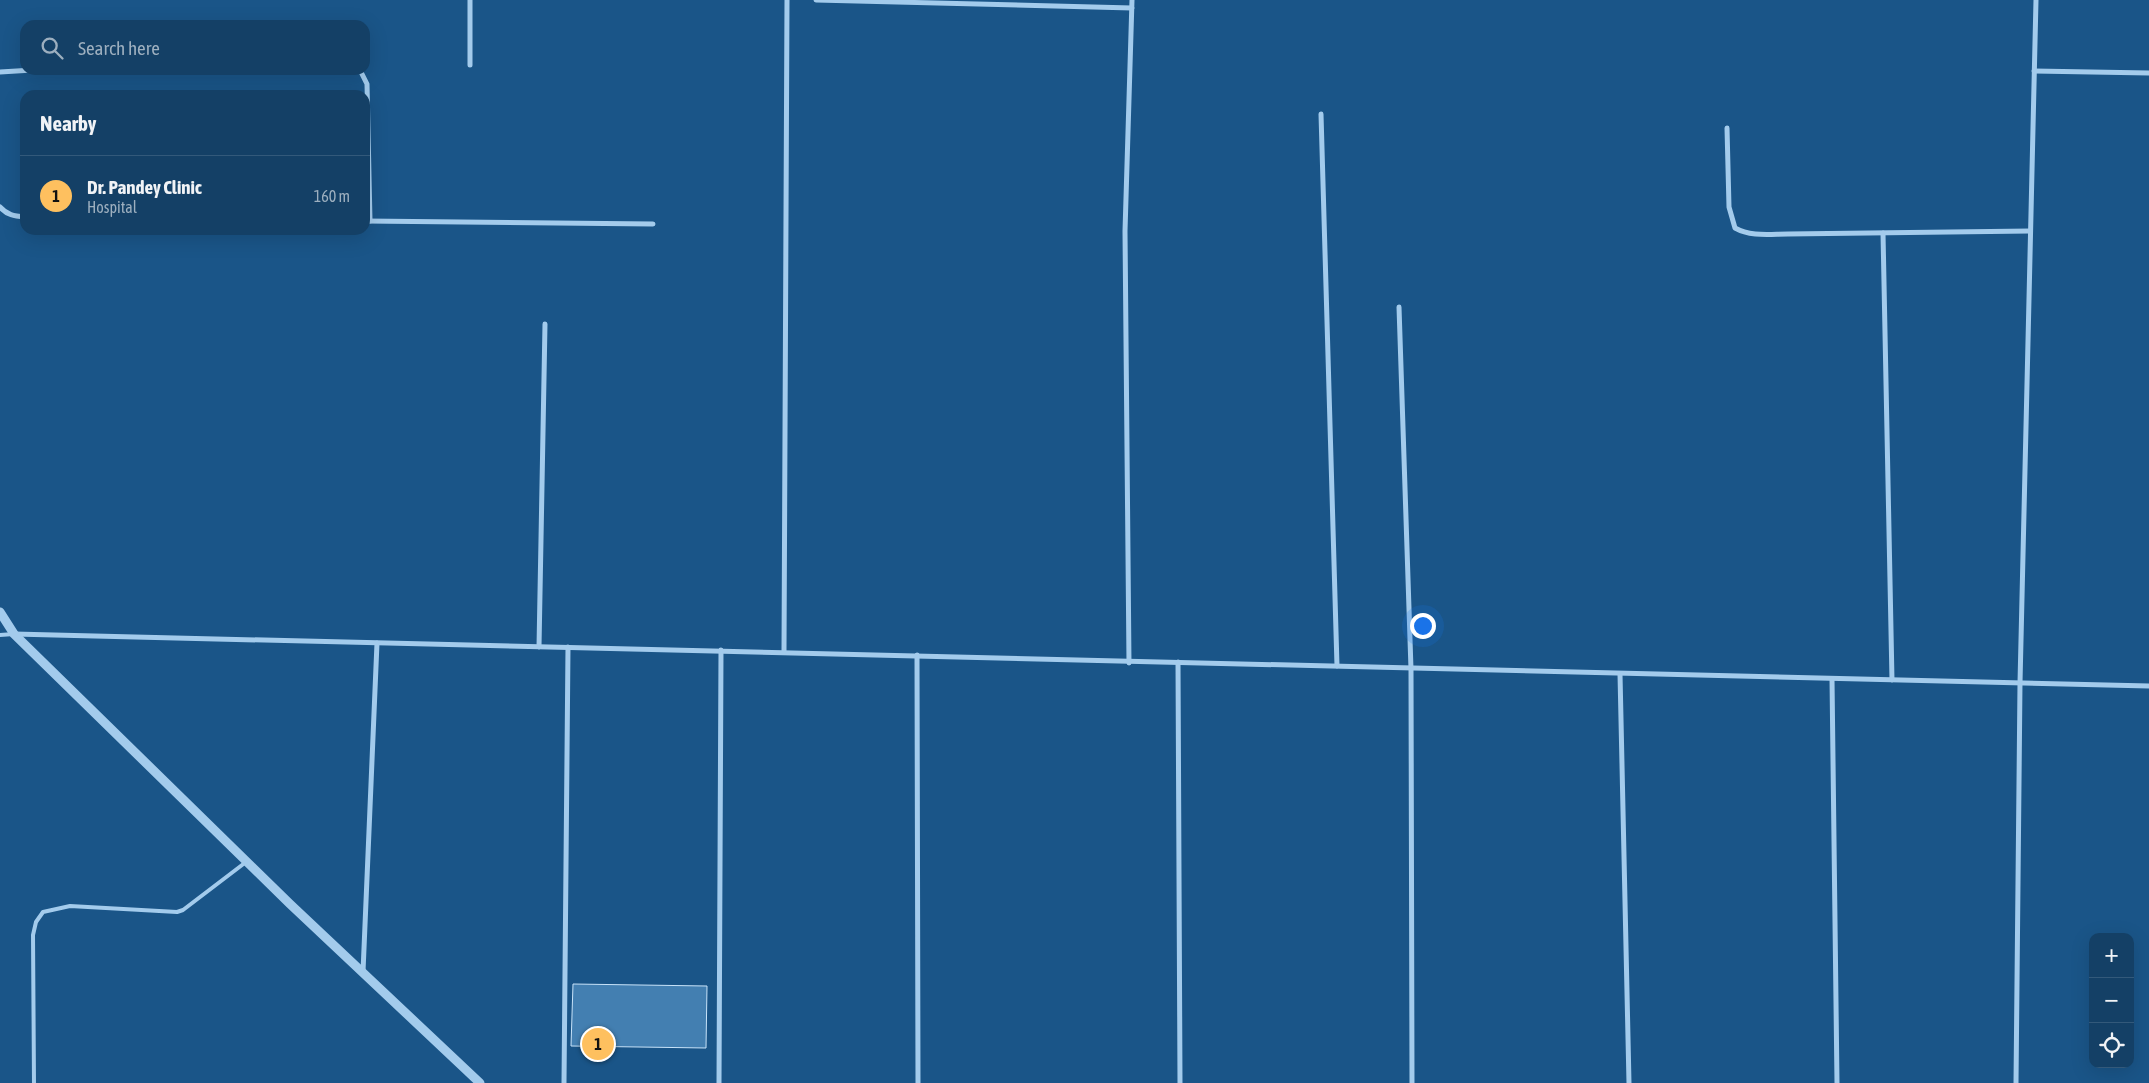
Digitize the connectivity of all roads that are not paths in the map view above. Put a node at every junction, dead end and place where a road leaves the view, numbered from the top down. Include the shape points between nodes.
1 (470, 0) edge
2 (787, 0) edge
3 (816, 0) edge
4 (1132, 0) edge
5 (2036, 0) edge
6 (1132, 8) junction
7 (470, 65) dead end
8 (20, 71) edge
9 (0, 72) edge
10 (2034, 72) junction
11 (2149, 73) edge
12 (362, 75) edge
13 (367, 90) edge
14 (1321, 114) dead end
15 (1727, 128) dead end
16 (0, 207) edge
17 (20, 217) edge
18 (370, 221) edge
19 (653, 224) dead end
20 (2030, 231) junction
21 (1883, 233) junction
22 (1399, 307) dead end
23 (545, 324) dead end
24 (0, 612) edge
25 (14, 634) junction
26 (0, 635) edge
27 (377, 642) junction
28 (539, 647) junction
29 (568, 647) junction
30 (721, 650) junction
31 (784, 652) junction
32 (917, 655) junction
33 (1178, 662) junction
34 (1129, 663) junction
35 (1337, 666) junction
36 (1411, 669) junction
37 (1620, 674) junction
38 (1832, 679) junction
39 (1892, 680) junction
40 (2020, 683) junction
41 (2149, 686) edge
42 (246, 862) junction
43 (363, 973) junction
44 (34, 1083) edge
45 (480, 1083) edge
46 (564, 1083) edge
47 (718, 1083) edge
48 (918, 1083) edge
49 (1180, 1083) edge
50 (1412, 1083) edge
51 (1629, 1083) edge
52 (1837, 1083) edge
53 (2016, 1083) edge

1 - 7 street
2 - 31 street
3 - 6 street
4 - 6 street
5 - 10 street
6 - 34 street via 1125,231
8 - 9 street
10 - 11 street
10 - 20 street
12 - 13 street
14 - 35 street
15 - 21 street via 1729,208 1735,228 1752,234
16 - 17 street
18 - 19 street
20 - 21 street
20 - 40 street
21 - 39 street
22 - 36 street
23 - 28 street
24 - 25 street
25 - 26 lane
25 - 27 street
25 - 42 street
27 - 28 street
27 - 43 street
28 - 29 street
29 - 30 street
29 - 46 street
30 - 31 street
30 - 47 street
31 - 32 street
32 - 34 street
32 - 48 street
33 - 34 street
33 - 35 street
33 - 49 street
35 - 36 street
36 - 37 street
36 - 50 street
37 - 38 street
37 - 51 street
38 - 39 street
38 - 52 street
39 - 40 street
40 - 41 street
40 - 53 street
42 - 43 street
42 - 44 lane via 177,912 70,906 43,912 33,935
43 - 45 street

